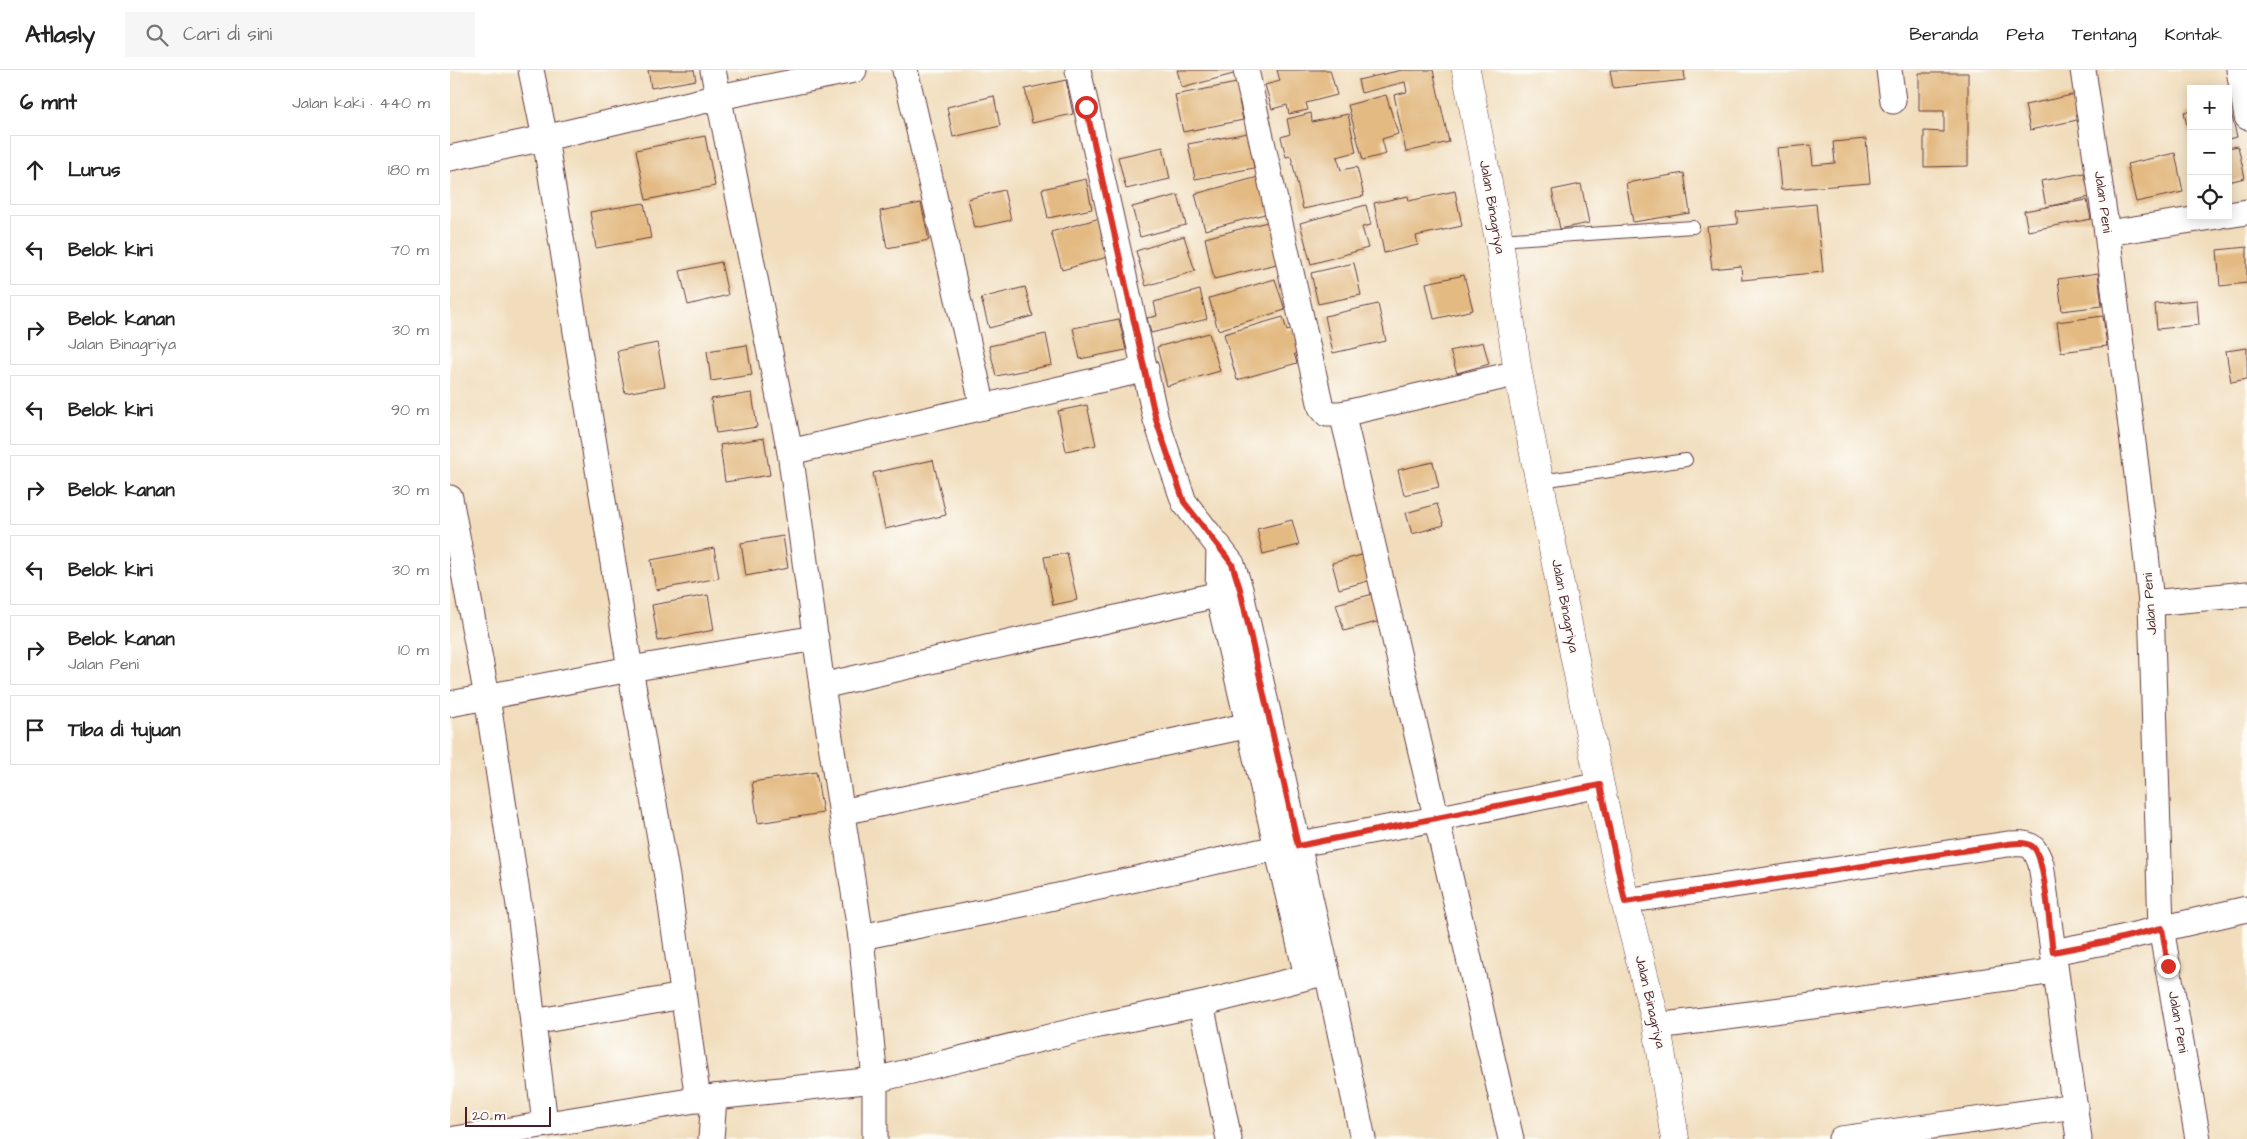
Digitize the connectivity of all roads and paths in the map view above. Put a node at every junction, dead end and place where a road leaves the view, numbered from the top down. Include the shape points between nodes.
1 (532, 70) edge
2 (713, 70) edge
3 (854, 70) edge
4 (905, 70) edge
5 (1078, 70) edge
6 (1246, 70) edge
7 (1466, 70) edge
8 (1889, 70) edge
9 (2083, 70) edge
10 (2239, 70) edge
11 (719, 97) junction
12 (1893, 101) dead end
13 (2247, 117) edge
14 (545, 138) junction
15 (450, 158) edge
16 (2247, 212) edge
17 (2232, 214) edge
18 (2192, 220) edge
19 (1693, 227) dead end
20 (2108, 233) junction
21 (1498, 240) junction
22 (1146, 369) junction
23 (1518, 373) junction
24 (983, 407) junction
25 (1342, 414) junction
26 (790, 452) junction
27 (1686, 460) dead end
28 (1541, 481) junction
29 (450, 498) edge
30 (1229, 592) junction
31 (2247, 594) edge
32 (2151, 603) junction
33 (816, 638) junction
34 (630, 669) junction
35 (822, 686) junction
36 (486, 697) junction
37 (450, 704) edge
38 (1258, 723) junction
39 (1600, 785) junction
40 (842, 812) junction
41 (1436, 819) junction
42 (1287, 847) junction
43 (1625, 902) junction
44 (2247, 909) edge
45 (2162, 928) junction
46 (861, 936) junction
47 (2054, 961) junction
48 (1317, 974) junction
49 (683, 996) junction
50 (1201, 1004) junction
51 (533, 1022) junction
52 (1657, 1026) junction
53 (875, 1080) junction
54 (706, 1099) junction
55 (2075, 1106) junction
56 (545, 1124) junction
57 (584, 1129) edge
58 (1223, 1138) edge
59 (455, 1139) edge
60 (711, 1139) edge
61 (875, 1139) edge
62 (1363, 1139) edge
63 (1511, 1139) edge
64 (1675, 1139) edge
65 (1841, 1139) edge
66 (2080, 1139) edge
67 (2198, 1139) edge

1 - 14 street
2 - 11 street
3 - 11 street
4 - 24 street
5 - 22 street
6 - 25 street via 1321,407 1327,414
7 - 21 street, Jalan Binagriya
8 - 12 street
9 - 20 street, Jalan Peni
10 - 13 street
11 - 14 street
11 - 26 street
14 - 15 street
14 - 34 street
16 - 17 street
18 - 20 street
19 - 21 lane
20 - 32 street, Jalan Peni
21 - 23 street, Jalan Binagriya
22 - 24 street
22 - 30 street via 1156,420 1184,502 1220,546
23 - 25 street
23 - 28 street, Jalan Binagriya
24 - 26 street
25 - 41 street
26 - 33 street
27 - 28 lane
28 - 39 street, Jalan Binagriya
29 - 36 street
30 - 35 street
30 - 38 street
31 - 32 street
32 - 45 street, Jalan Peni
33 - 34 street
33 - 35 street
34 - 36 street
34 - 49 street via 667,877
35 - 40 street
36 - 37 street
36 - 51 street via 520,912
38 - 40 street
38 - 42 street
39 - 41 street
39 - 43 street, Jalan Binagriya
40 - 46 street
41 - 42 street
41 - 63 street
42 - 46 street
42 - 48 street
43 - 47 street via 2027,843 2035,848 2041,864
43 - 52 street, Jalan Binagriya
44 - 45 street
45 - 47 street via 2110,941
45 - 67 street, Jalan Peni
46 - 53 street
47 - 52 street via 1828,1004
47 - 55 street
48 - 50 street
48 - 62 street
49 - 51 street
49 - 54 street
50 - 53 street via 1094,1026
50 - 58 street
51 - 56 street
52 - 64 street, Jalan Binagriya
53 - 54 street
53 - 61 street
54 - 57 street
54 - 60 street
55 - 65 street
55 - 66 street
56 - 57 street
56 - 59 street

